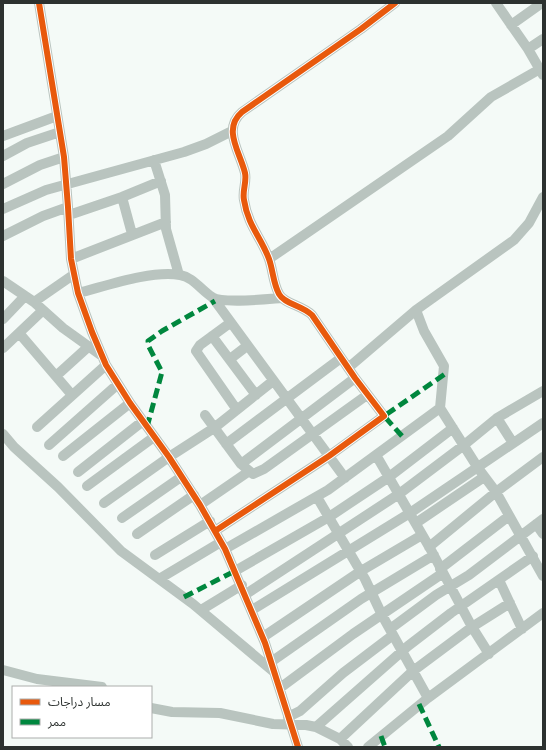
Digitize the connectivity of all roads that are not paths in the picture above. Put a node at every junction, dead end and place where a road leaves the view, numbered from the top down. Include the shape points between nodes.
1 (39, 3) edge
2 (395, 3) edge
3 (542, 3) edge
4 (499, 4) edge
5 (511, 26) junction
6 (543, 39) edge
7 (528, 49) junction
8 (542, 72) edge
9 (57, 116) junction
10 (232, 131) junction
11 (60, 132) junction
12 (3, 136) edge
13 (3, 156) edge
14 (64, 157) junction
15 (154, 160) junction
16 (161, 181) junction
17 (3, 184) edge
18 (66, 186) junction
19 (122, 197) junction
20 (543, 197) edge
21 (3, 210) edge
22 (69, 211) junction
23 (166, 222) junction
24 (132, 234) junction
25 (3, 236) edge
26 (71, 259) junction
27 (269, 259) junction
28 (73, 275) junction
29 (180, 275) junction
30 (4, 282) edge
31 (78, 293) junction
32 (213, 298) junction
33 (282, 298) junction
34 (30, 299) junction
35 (43, 310) junction
36 (416, 310) junction
37 (3, 319) edge
38 (230, 323) junction
39 (19, 332) junction
40 (212, 336) junction
41 (4, 346) edge
42 (247, 346) junction
43 (88, 347) junction
44 (341, 358) junction
45 (230, 359) junction
46 (104, 360) junction
47 (348, 368) junction
48 (56, 376) junction
49 (355, 378) junction
50 (273, 381) junction
51 (118, 384) junction
52 (543, 391) edge
53 (72, 395) junction
54 (256, 395) junction
55 (367, 395) junction
56 (287, 399) junction
57 (130, 403) junction
58 (440, 408) junction
59 (237, 410) junction
60 (205, 415) dead end
61 (302, 418) junction
62 (497, 418) junction
63 (143, 421) junction
64 (543, 423) edge
65 (37, 427) dead end
66 (214, 428) junction
67 (453, 428) junction
68 (314, 433) junction
69 (3, 434) edge
70 (123, 437) junction
71 (154, 438) junction
72 (513, 443) junction
73 (226, 444) junction
74 (49, 445) dead end
75 (464, 446) junction
76 (134, 452) junction
77 (376, 455) junction
78 (63, 456) dead end
79 (330, 456) junction
80 (169, 457) junction
81 (543, 457) edge
82 (241, 464) junction
83 (478, 468) junction
84 (78, 472) dead end
85 (248, 472) junction
86 (181, 477) junction
87 (389, 477) junction
88 (484, 477) junction
89 (345, 478) junction
90 (87, 486) dead end
91 (496, 492) junction
92 (399, 494) junction
93 (194, 495) junction
94 (317, 497) junction
95 (104, 503) dead end
96 (200, 506) junction
97 (410, 513) junction
98 (508, 516) junction
99 (329, 517) junction
100 (122, 518) dead end
101 (210, 521) junction
102 (540, 522) edge
103 (416, 523) junction
104 (215, 531) junction
105 (137, 534) dead end
106 (543, 534) edge
107 (339, 535) junction
108 (422, 535) junction
109 (520, 536) junction
110 (223, 545) junction
111 (348, 550) junction
112 (431, 551) junction
113 (155, 555) dead end
114 (537, 558) edge
115 (235, 571) junction
116 (361, 571) junction
117 (442, 571) junction
118 (543, 576) edge
119 (159, 578) junction
120 (499, 580) junction
121 (450, 587) junction
122 (244, 590) junction
123 (372, 593) junction
124 (510, 603) junction
125 (461, 606) junction
126 (201, 610) junction
127 (252, 610) junction
128 (543, 613) edge
129 (382, 615) junction
130 (472, 627) junction
131 (522, 629) junction
132 (391, 632) junction
133 (264, 637) junction
134 (402, 651) junction
135 (489, 654) junction
136 (273, 667) junction
137 (3, 670) edge
138 (413, 671) junction
139 (94, 686) edge
140 (280, 688) junction
141 (428, 698) junction
142 (152, 708) edge
143 (289, 721) junction
144 (316, 727) junction
145 (344, 743) edge
146 (298, 747) edge
147 (368, 747) edge

1 - 9 street
2 - 10 street via 242,112 234,119
3 - 5 street
4 - 5 street
5 - 7 street
6 - 7 street
7 - 8 street
8 - 27 street via 491,97 448,136
9 - 11 street
9 - 12 street
10 - 15 street via 206,144
10 - 27 street via 246,175 243,193 246,213
11 - 13 street via 27,143
11 - 14 street
14 - 17 street via 30,169
14 - 18 street
15 - 16 street
15 - 18 street
16 - 19 street
16 - 23 street via 165,195
18 - 21 street via 35,194
18 - 22 street
19 - 22 street
19 - 24 street
20 - 36 street via 529,223 514,240
22 - 25 street via 44,216
22 - 26 street
23 - 24 street
23 - 29 street
24 - 26 street
26 - 28 street
27 - 33 street via 277,290
28 - 31 street
28 - 34 street
29 - 31 street via 136,278
29 - 32 street via 191,280
30 - 34 street
31 - 46 street
32 - 33 street
32 - 38 street
33 - 44 street via 308,311
34 - 35 street
34 - 37 street
35 - 39 street
35 - 43 street
36 - 47 street
36 - 58 street via 424,331 444,366
38 - 40 street
38 - 42 street
39 - 41 street
39 - 48 street
40 - 45 street
40 - 59 street via 196,351
42 - 45 street
42 - 50 street
43 - 46 street
43 - 48 street
44 - 47 street
44 - 56 street
45 - 54 street
46 - 51 street
46 - 53 street
47 - 49 street
48 - 53 street
49 - 55 street
49 - 61 street
50 - 54 street
50 - 56 street
51 - 57 street
51 - 74 street
52 - 62 street
53 - 65 street
54 - 59 street
55 - 68 street
55 - 79 street via 384,416
56 - 61 street
56 - 73 street
57 - 63 street
57 - 78 street
58 - 67 street
58 - 77 street via 404,440
59 - 66 street
60 - 66 street
61 - 68 street
61 - 82 street
62 - 72 street
62 - 75 street
63 - 70 street
63 - 71 street
64 - 72 street
66 - 73 street
66 - 80 street
67 - 75 street
67 - 87 street
68 - 79 street
68 - 85 street via 264,469 253,474
69 - 119 street via 122,551
70 - 76 street
70 - 84 street
71 - 76 street
71 - 80 street
72 - 83 street
73 - 82 street
75 - 83 street
75 - 92 street
76 - 90 street
77 - 87 street
77 - 89 street
79 - 89 street
79 - 104 street
80 - 86 street
80 - 95 street
81 - 91 street
82 - 85 street
83 - 88 street
83 - 97 street
85 - 96 street
86 - 93 street
86 - 100 street
87 - 92 street
87 - 99 street
88 - 91 street
88 - 103 street
89 - 94 street
91 - 98 street
91 - 112 street
92 - 97 street
92 - 107 street
93 - 96 street
93 - 105 street
94 - 99 street
94 - 110 street
96 - 101 street
97 - 103 street
97 - 111 street
98 - 109 street
98 - 117 street
99 - 107 street
99 - 115 street
101 - 104 street
101 - 113 street
102 - 106 street
102 - 109 street
103 - 108 street
104 - 110 street
107 - 111 street
107 - 122 street
108 - 112 street
108 - 116 street
109 - 114 street
109 - 121 street
110 - 115 street
110 - 119 street
111 - 116 street
111 - 127 street
112 - 117 street
112 - 123 street
114 - 118 street
114 - 120 street
115 - 122 street
116 - 123 street
116 - 133 street
117 - 121 street
117 - 129 street
119 - 126 street
120 - 124 street
120 - 125 street
121 - 125 street
121 - 132 street via 421,606
122 - 126 street
122 - 127 street
123 - 129 street
123 - 136 street
124 - 130 street
124 - 131 street
125 - 130 street
125 - 134 street
126 - 136 street
127 - 133 street
128 - 131 street
129 - 132 street
129 - 140 street
130 - 135 street
130 - 138 street
131 - 135 street
132 - 134 street
132 - 143 street
133 - 136 street
134 - 138 street
134 - 144 street
135 - 141 street
136 - 140 street
137 - 139 street via 37,679
138 - 141 street
138 - 145 street
140 - 143 street
141 - 147 street
142 - 143 street via 172,712 230,714 258,721
143 - 144 street
143 - 146 street
144 - 145 street

